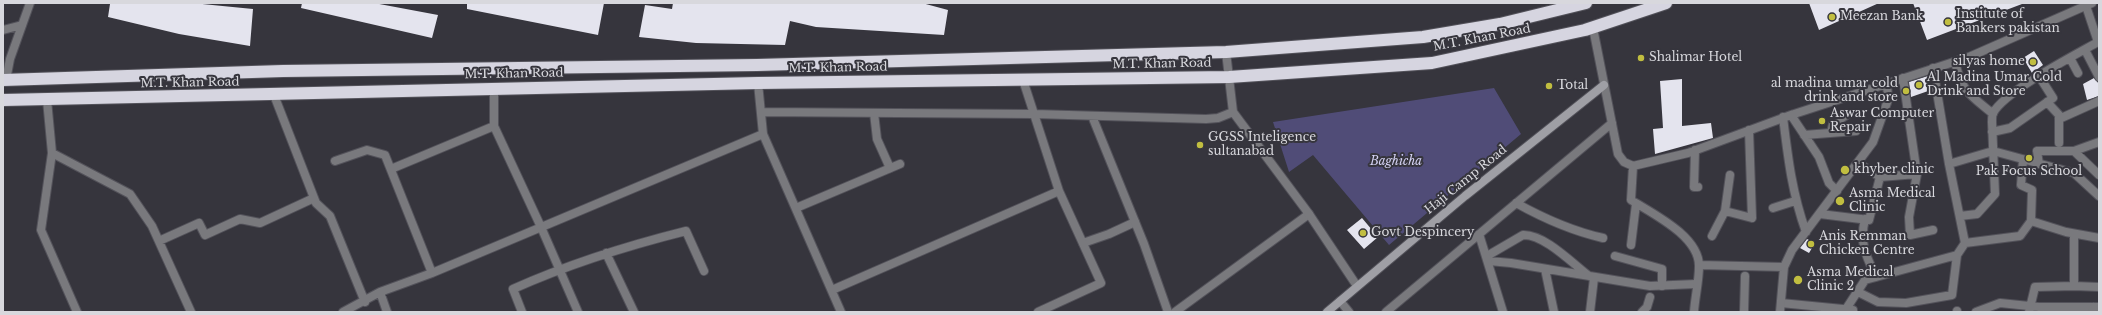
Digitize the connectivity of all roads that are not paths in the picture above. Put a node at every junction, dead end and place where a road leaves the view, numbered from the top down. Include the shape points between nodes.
1 (30, 3) edge
2 (1586, 3) edge
3 (1666, 3) edge
4 (2089, 4) edge
5 (22, 25) junction
6 (1593, 28) junction
7 (3, 30) edge
8 (2099, 42) edge
9 (2085, 50) junction
10 (1226, 52) junction
11 (2070, 58) junction
12 (1954, 62) junction
13 (1933, 68) junction
14 (2078, 73) dead end
15 (2039, 76) junction
16 (1229, 77) junction
17 (2099, 77) edge
18 (1903, 78) junction
19 (5, 80) edge
20 (1023, 80) junction
21 (1887, 82) junction
22 (758, 83) junction
23 (1604, 85) junction
24 (494, 89) junction
25 (274, 95) junction
26 (3, 100) edge
27 (47, 100) junction
28 (2099, 101) edge
29 (2047, 102) junction
30 (761, 112) junction
31 (1233, 112) junction
32 (874, 113) junction
33 (1034, 114) junction
34 (1848, 114) dead end
35 (1993, 114) junction
36 (1092, 116) junction
37 (1787, 116) junction
38 (2059, 119) junction
39 (1612, 123) junction
40 (494, 126) junction
41 (1749, 130) junction
42 (1856, 131) dead end
43 (1992, 132) junction
44 (1831, 133) junction
45 (763, 134) junction
46 (1804, 135) junction
47 (2099, 142) edge
48 (2059, 143) dead end
49 (1695, 150) junction
50 (1993, 151) junction
51 (2074, 151) junction
52 (52, 153) junction
53 (2023, 160) junction
54 (335, 161) dead end
55 (1858, 163) junction
56 (900, 164) dead end
57 (1949, 164) junction
58 (2038, 164) junction
59 (1633, 166) junction
60 (890, 168) junction
61 (391, 170) junction
62 (1917, 174) junction
63 (1730, 175) dead end
64 (2099, 175) edge
65 (1880, 177) junction
66 (1698, 187) dead end
67 (1059, 191) junction
68 (1838, 191) junction
69 (2099, 196) edge
70 (314, 198) junction
71 (1795, 201) junction
72 (1516, 203) junction
73 (1636, 204) junction
74 (796, 208) junction
75 (1772, 208) dead end
76 (1725, 210) junction
77 (1308, 214) junction
78 (1820, 214) junction
79 (1960, 216) junction
80 (1865, 219) junction
81 (1135, 222) junction
82 (2031, 222) junction
83 (542, 227) junction
84 (1933, 230) dead end
85 (1806, 232) junction
86 (1479, 234) junction
87 (2074, 234) junction
88 (1712, 236) dead end
89 (1603, 238) dead end
90 (2099, 238) edge
91 (159, 241) junction
92 (1083, 243) junction
93 (1965, 243) junction
94 (1631, 244) dead end
95 (606, 253) junction
96 (1615, 256) dead end
97 (1957, 256) junction
98 (1488, 259) junction
99 (1699, 265) junction
100 (1784, 267) junction
101 (560, 269) junction
102 (1545, 269) junction
103 (704, 270) dead end
104 (432, 273) junction
105 (1745, 276) dead end
106 (1876, 277) junction
107 (1592, 278) junction
108 (1696, 284) junction
109 (1357, 286) junction
110 (1662, 286) junction
111 (2074, 286) junction
112 (2099, 287) edge
113 (832, 290) junction
114 (380, 292) junction
115 (1858, 292) junction
116 (1650, 297) dead end
117 (1340, 301) junction
118 (365, 302) junction
119 (1781, 303) junction
120 (2030, 309) edge
121 (2095, 309) edge
122 (1849, 311) edge
123 (77, 312) edge
124 (191, 312) edge
125 (343, 312) edge
126 (387, 312) edge
127 (522, 312) edge
128 (578, 312) edge
129 (634, 312) edge
130 (841, 312) edge
131 (1038, 312) edge
132 (1168, 312) edge
133 (1175, 312) edge
134 (1327, 312) edge
135 (1349, 312) edge
136 (1386, 312) edge
137 (1503, 312) edge
138 (1554, 312) edge
139 (1590, 312) edge
140 (1642, 312) edge
141 (1694, 312) edge
142 (1744, 312) edge
143 (1780, 312) edge
144 (1976, 312) edge

1 - 5 street
2 - 10 highway, M.T. Khan Road via 1500,24 1423,37
3 - 6 highway, M.T. Khan Road
4 - 8 street
4 - 12 street
5 - 7 street
5 - 19 street
6 - 16 highway, M.T. Khan Road via 1432,63
6 - 23 street
8 - 9 street
9 - 11 street
9 - 17 street
10 - 16 street
10 - 19 highway, M.T. Khan Road via 757,65 282,71
11 - 14 street
11 - 15 street
12 - 13 street
12 - 35 street via 1959,81 1966,91
13 - 18 street
13 - 57 street
15 - 29 street via 2053,98
15 - 35 street via 2000,104
16 - 20 highway, M.T. Khan Road
16 - 31 street
18 - 21 street
18 - 62 street
20 - 22 highway, M.T. Khan Road
20 - 33 street
21 - 37 street
21 - 55 street via 1888,100 1880,126 1873,142
22 - 24 highway, M.T. Khan Road
22 - 30 street
23 - 39 street
23 - 109 street, Haji Camp Road
24 - 25 highway, M.T. Khan Road
24 - 40 street
25 - 27 highway, M.T. Khan Road
25 - 70 street
26 - 27 highway, M.T. Khan Road
27 - 52 street
28 - 38 street
29 - 38 street via 2059,115
29 - 43 street via 2010,128
30 - 32 street
30 - 45 street
31 - 36 street via 1218,118 1206,119
31 - 77 street
32 - 33 street
32 - 60 street via 877,139
33 - 36 street
33 - 67 street
34 - 44 street via 1833,124
35 - 43 street
36 - 81 street
37 - 41 street
37 - 46 street
37 - 71 street
38 - 48 street
39 - 59 street via 1618,154 1624,162
39 - 72 street
40 - 61 street
40 - 83 street
41 - 49 street
41 - 76 street via 1752,218
42 - 44 street
43 - 50 street
44 - 46 street
45 - 74 street
45 - 83 street
46 - 68 street via 1819,157 1829,183
47 - 51 street
49 - 59 street
49 - 66 street via 1694,187
50 - 53 street
50 - 57 street
50 - 79 street via 1995,194 1977,214
51 - 58 street via 2037,151
51 - 64 street
52 - 91 street via 130,194
52 - 123 street via 41,230
53 - 58 street
53 - 82 street via 2021,186 2032,190
54 - 61 street via 367,150 385,155
55 - 65 street
55 - 68 street
56 - 60 street
57 - 79 street
58 - 69 street via 2074,173
59 - 73 street via 1631,200
60 - 74 street
61 - 104 street
62 - 65 street
62 - 84 street via 1909,217 1910,235
63 - 76 street
65 - 80 street via 1869,220
67 - 92 street
67 - 113 street
68 - 78 street
70 - 91 street via 260,223 240,218 205,235 199,223
70 - 118 street via 330,216
71 - 75 street
71 - 85 street
72 - 86 street
72 - 89 street via 1583,234
73 - 94 street
73 - 99 street via 1676,228 1692,245
74 - 113 street
76 - 88 street
77 - 109 street
77 - 133 street
78 - 80 street
78 - 85 street
79 - 93 street
80 - 106 street via 1862,230 1864,250
81 - 92 street
81 - 132 street
82 - 87 street
82 - 93 street via 2020,236
83 - 101 street
83 - 104 street
85 - 100 street via 1792,250
86 - 98 street
86 - 136 street
87 - 90 street
87 - 111 street
91 - 124 street
92 - 131 street via 1101,283
93 - 97 street
95 - 101 street
95 - 103 street via 686,231
95 - 129 street
96 - 110 street via 1662,269
97 - 106 street
97 - 115 street via 1952,295 1906,303 1878,302
98 - 102 street
98 - 107 street via 1523,235 1536,236
98 - 137 street
99 - 100 street
99 - 108 street
100 - 119 street
101 - 127 street via 513,289
101 - 128 street
102 - 107 street
102 - 138 street
104 - 114 street
105 - 142 street
106 - 115 street via 1865,280
107 - 110 street
107 - 139 street
108 - 110 street
108 - 141 street
109 - 117 street, Haji Camp Road
111 - 112 street
111 - 120 street via 2034,287
113 - 130 street
114 - 118 street
114 - 126 street
115 - 122 street
116 - 140 street via 1647,307
117 - 134 street, Haji Camp Road
117 - 135 street
118 - 125 street
119 - 122 street
119 - 143 street
120 - 121 street
120 - 144 street via 2000,303

